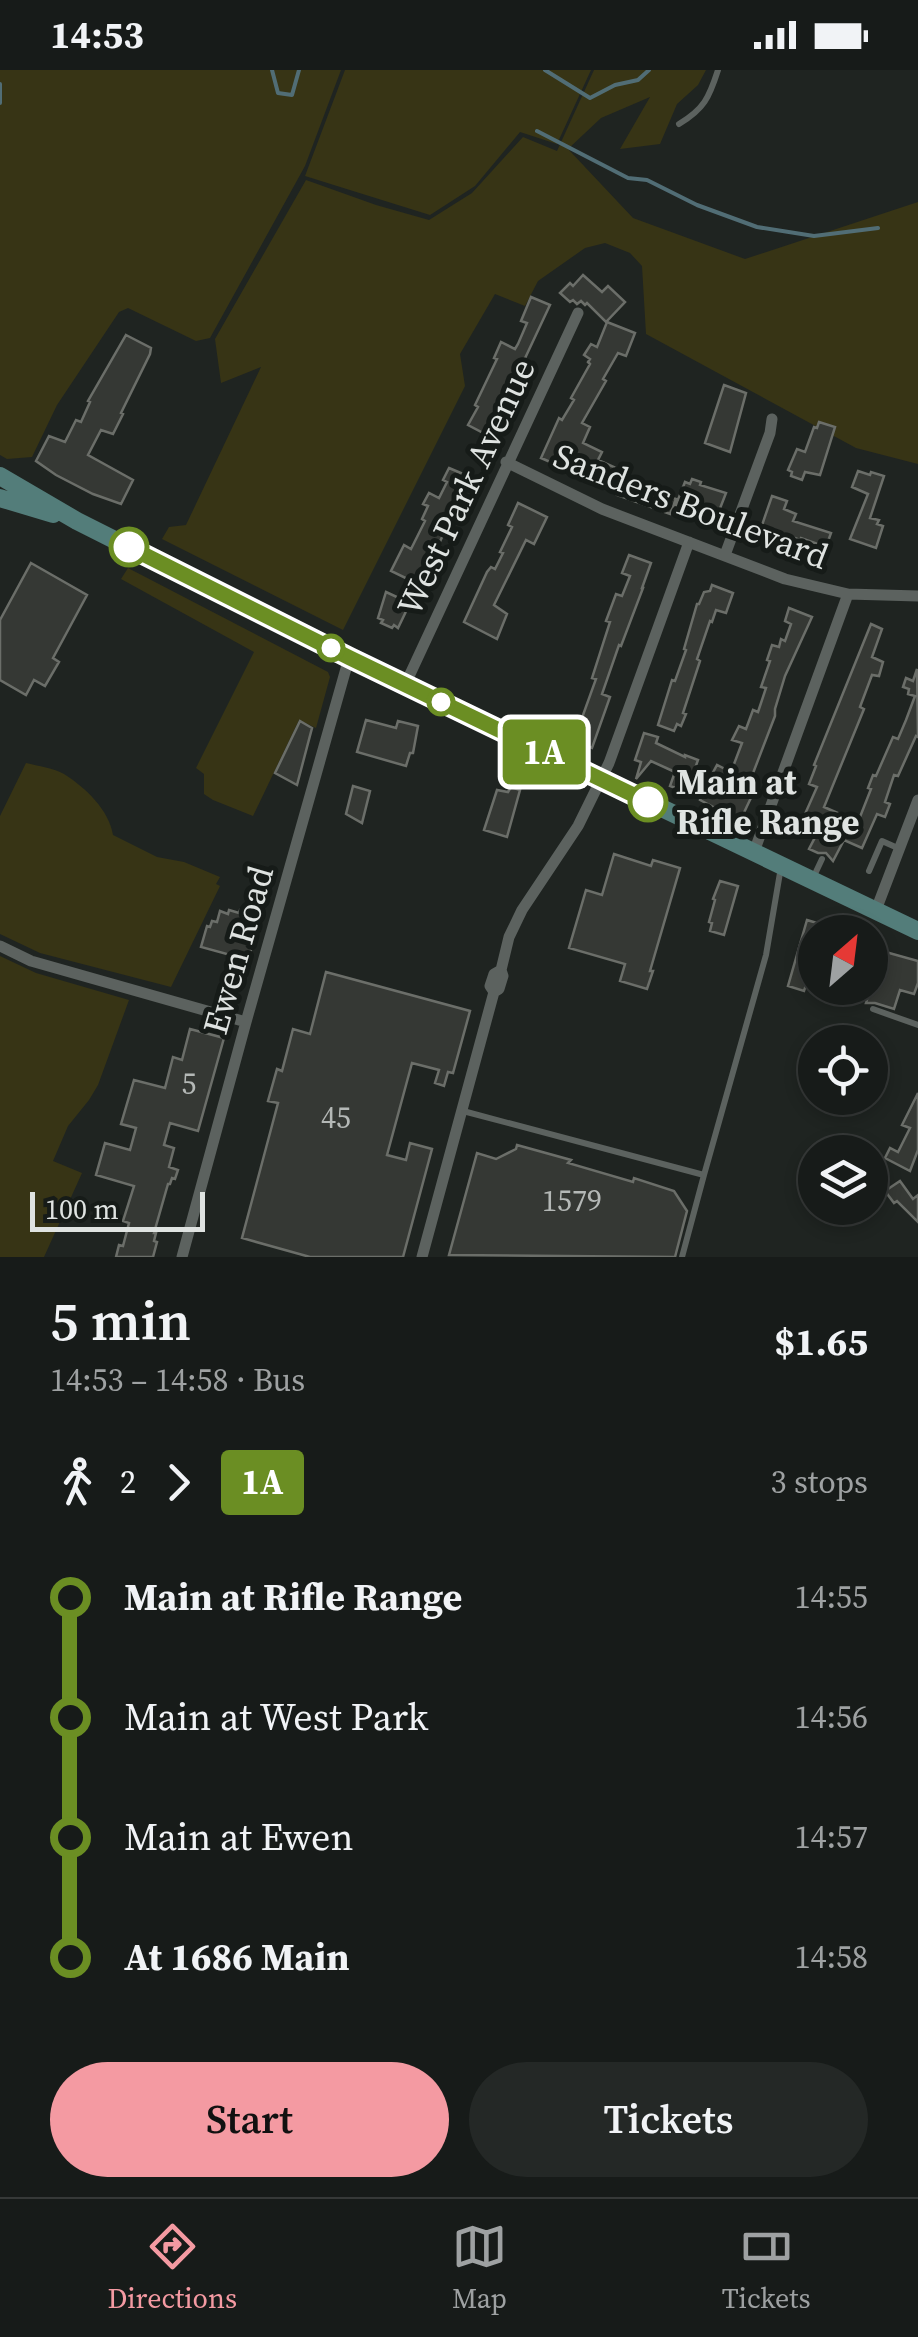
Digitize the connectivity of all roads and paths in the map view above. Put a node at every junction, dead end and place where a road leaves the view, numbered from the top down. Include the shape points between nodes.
1 (718, 70) edge
2 (679, 124) dead end
3 (578, 313) dead end
4 (772, 420) dead end
5 (506, 462) junction
6 (0, 476) edge
7 (2, 500) edge
8 (78, 522) junction
9 (690, 542) junction
10 (724, 555) junction
11 (848, 594) junction
12 (918, 596) edge
13 (350, 658) junction
14 (405, 685) junction
15 (602, 779) junction
16 (918, 800) edge
17 (900, 848) junction
18 (754, 852) junction
19 (822, 859) dead end
20 (781, 866) junction
21 (870, 871) dead end
22 (812, 880) junction
23 (876, 910) junction
24 (918, 930) edge
25 (0, 946) edge
26 (873, 1009) dead end
27 (246, 1022) junction
28 (918, 1025) edge
29 (462, 1111) junction
30 (704, 1175) junction
31 (182, 1257) edge
32 (421, 1257) edge
33 (682, 1257) edge

1 - 2 lane via 710,96
3 - 5 street, West Park Avenue
4 - 10 street
5 - 9 street, Sanders Boulevard via 602,510
5 - 14 street, West Park Avenue
6 - 8 main road
7 - 8 main road
8 - 13 main road
9 - 10 street, Sanders Boulevard
9 - 15 street
10 - 11 street, Sanders Boulevard
11 - 12 street, Sanders Boulevard
11 - 18 street
13 - 14 main road
13 - 27 street, Ewen Road
14 - 15 main road
15 - 18 main road
15 - 29 street via 510,937
16 - 17 street
17 - 21 lane via 882,841
17 - 23 street
18 - 20 main road
19 - 22 lane
20 - 22 main road
20 - 30 lane via 770,936
22 - 23 main road
23 - 24 main road
25 - 27 street via 31,961
26 - 28 lane
27 - 31 street, Ewen Road
29 - 30 lane
29 - 32 street
30 - 33 lane

